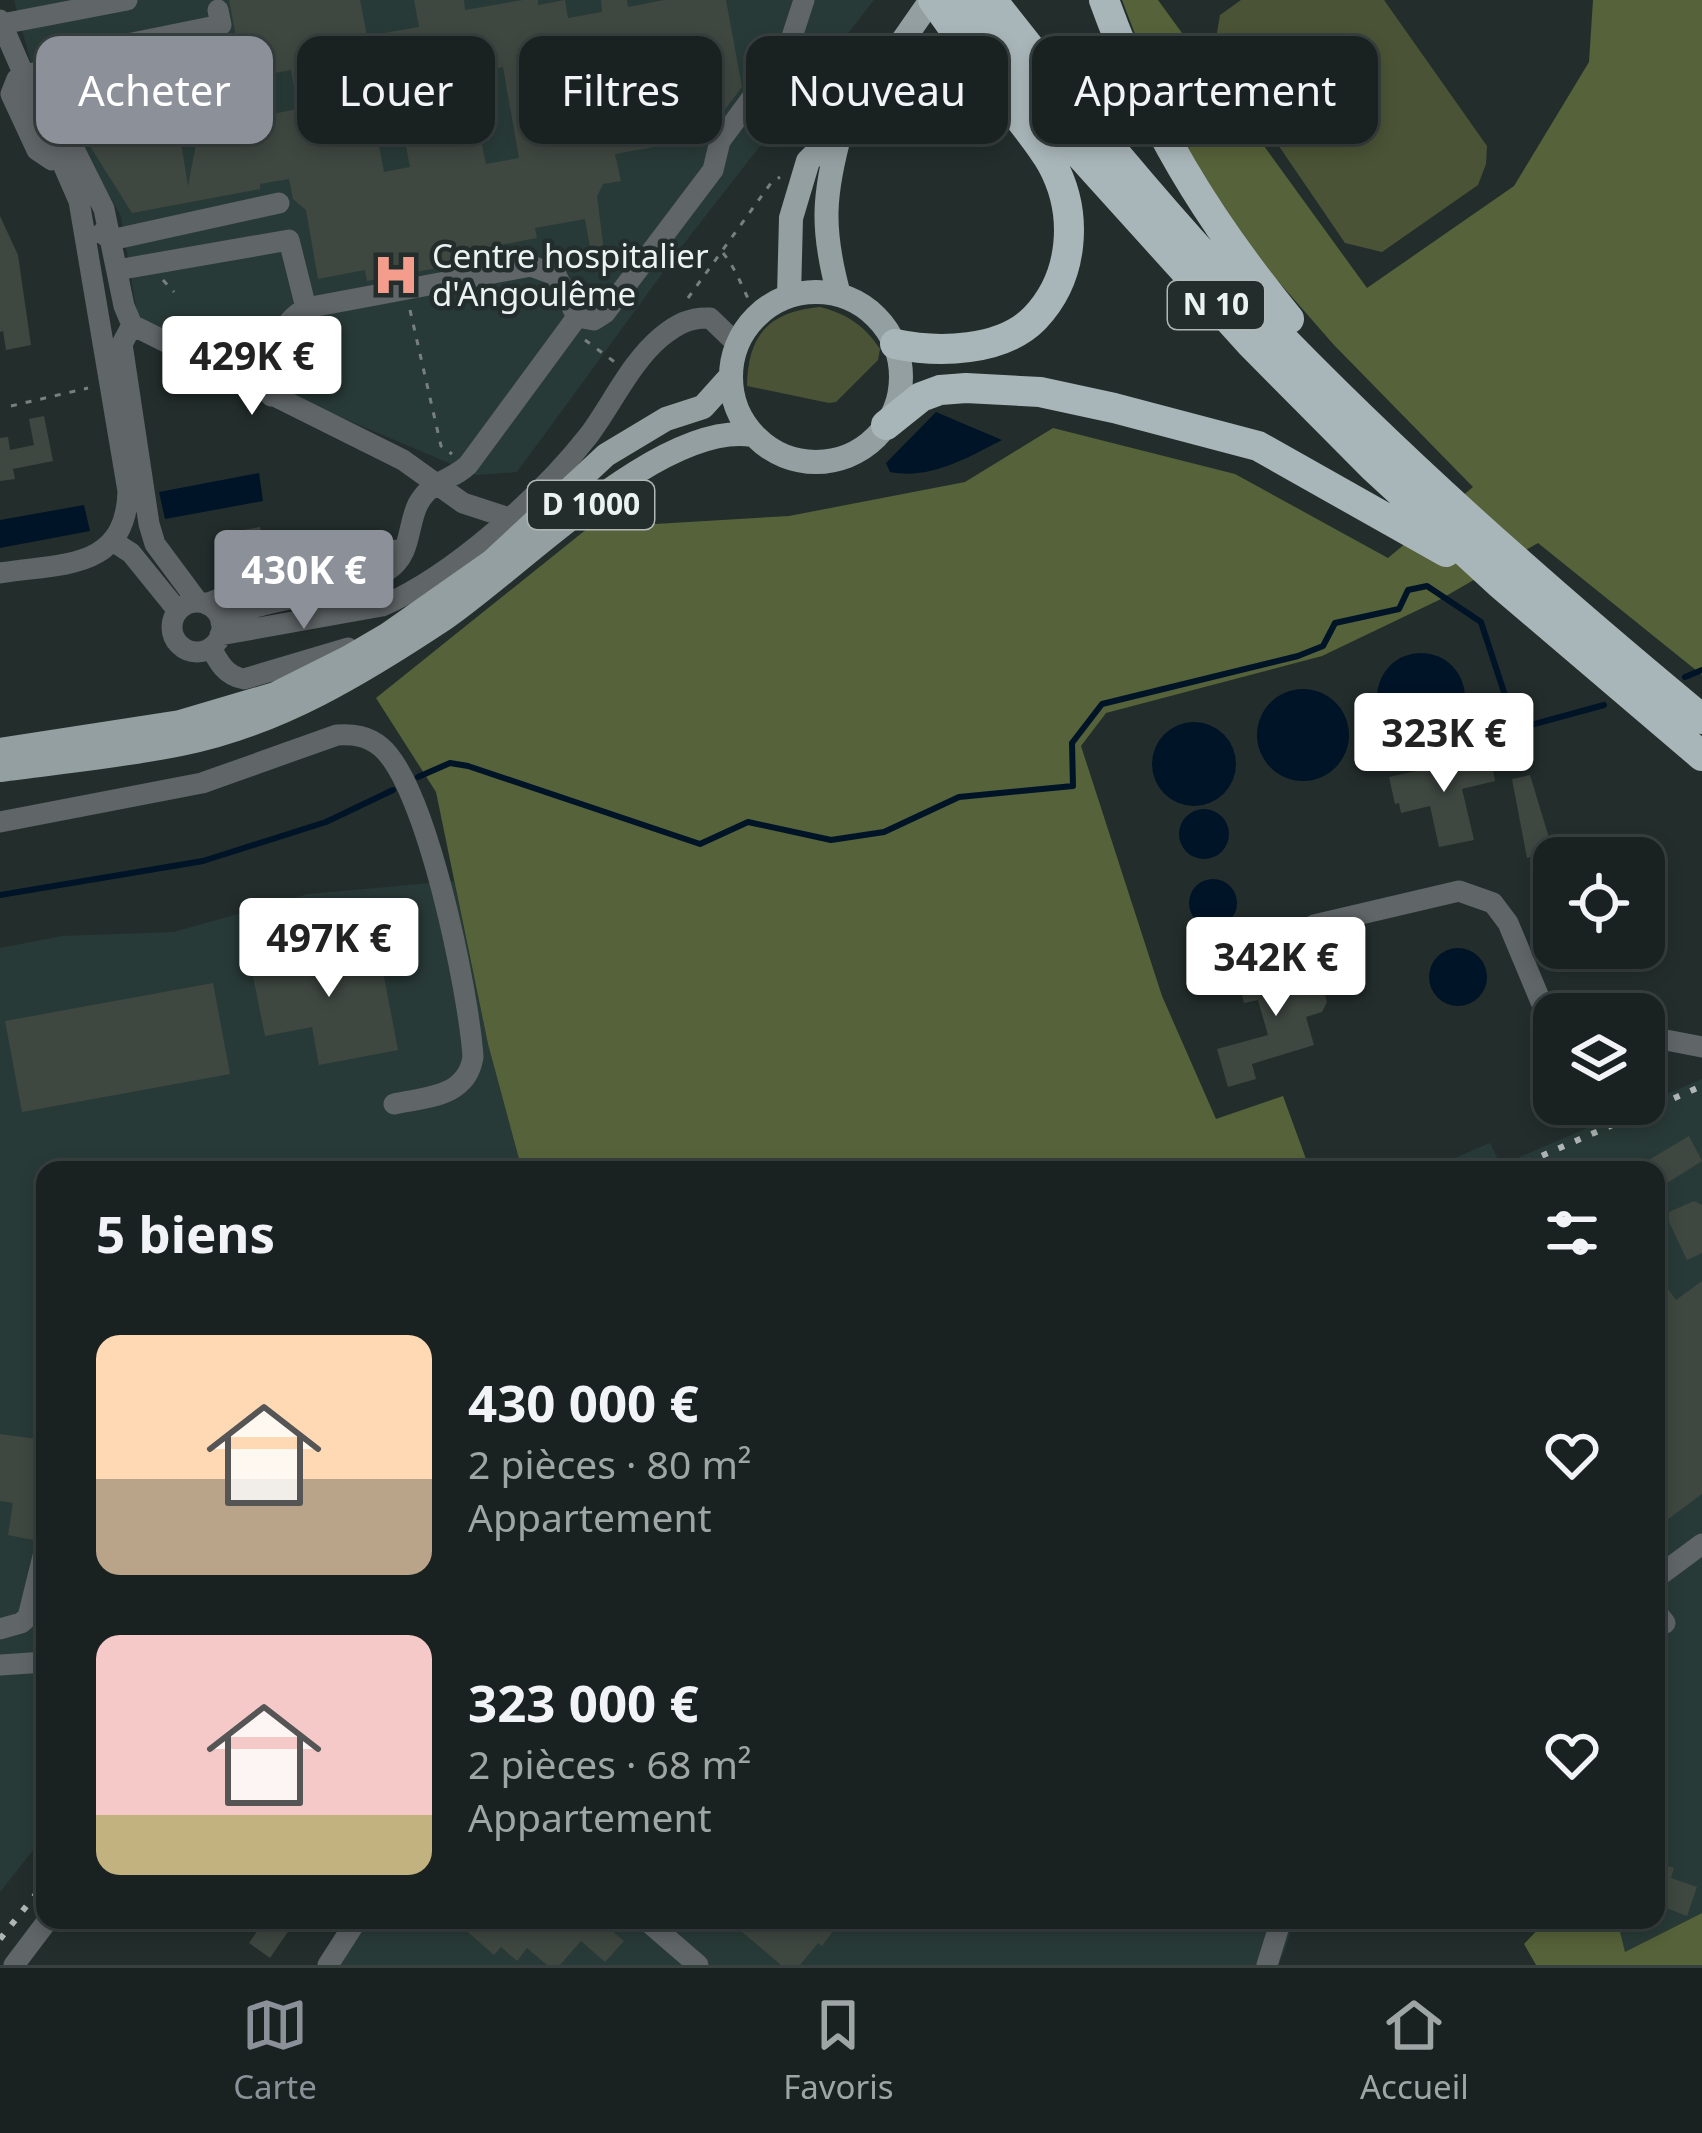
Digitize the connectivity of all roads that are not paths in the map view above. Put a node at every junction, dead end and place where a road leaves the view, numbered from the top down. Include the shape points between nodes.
1 (7, 0) edge
2 (127, 0) edge
3 (804, 0) edge
4 (932, 0) edge
5 (962, 0) edge
6 (992, 0) edge
7 (1104, 0) edge
8 (218, 10) dead end
9 (1, 25) edge
10 (167, 36) edge
11 (907, 36) edge
12 (10, 88) edge
13 (60, 144) edge
14 (75, 144) edge
15 (826, 144) edge
16 (837, 144) edge
17 (61, 148) junction
18 (279, 203) dead end
19 (84, 220) junction
20 (111, 240) junction
21 (117, 270) junction
22 (839, 295) junction
23 (788, 296) junction
24 (306, 308) junction
25 (577, 317) junction
26 (132, 325) junction
27 (103, 332) junction
28 (736, 344) junction
29 (895, 344) junction
30 (1306, 363) junction
31 (730, 376) junction
32 (271, 396) junction
33 (886, 425) junction
34 (752, 435) junction
35 (436, 482) junction
36 (509, 518) junction
37 (409, 536) junction
38 (114, 542) junction
39 (0, 573) edge
40 (1499, 583) junction
41 (194, 606) junction
42 (388, 634) junction
43 (218, 635) junction
44 (1702, 719) edge
45 (0, 750) edge
46 (1702, 757) edge
47 (0, 770) edge
48 (0, 822) edge
49 (1314, 925) dead end
50 (1537, 993) edge
51 (1665, 1040) edge
52 (1702, 1047) edge
53 (1702, 1058) edge
54 (1702, 1068) edge
55 (394, 1104) dead end
56 (1702, 1544) edge
57 (1665, 1571) edge
58 (36, 1585) edge
59 (0, 1629) edge
60 (36, 1663) edge
61 (0, 1665) edge
62 (41, 1929) edge
63 (351, 1929) edge
64 (660, 1929) edge
65 (1278, 1929) edge
66 (14, 1965) edge
67 (328, 1965) edge
68 (698, 1965) edge
69 (1267, 1965) edge

1 - 9 street
2 - 9 street
3 - 25 street via 788,49 720,141 713,170 605,313
4 - 11 main road
4 - 29 highway via 1052,164 1066,200 1067,258 1044,308 1006,337 941,350
5 - 40 highway, N 10 via 1044,116 1251,344
6 - 30 highway, N 10 via 1125,165
7 - 30 highway via 1175,160 1300,333
8 - 10 street via 221,25
9 - 12 street
12 - 17 street
13 - 17 street
14 - 17 street
15 - 23 main road via 808,161 791,218
16 - 22 main road via 825,186 826,250
17 - 19 street via 66,202
17 - 20 street via 104,209
18 - 20 street
19 - 20 street
19 - 27 street
20 - 21 street
21 - 24 street via 289,240
21 - 26 street
22 - 23 main road
22 - 29 main road via 872,313
23 - 28 main road via 757,315
24 - 25 street via 531,266 556,275
24 - 32 street via 288,320 275,346
25 - 35 street via 468,465
26 - 27 street
26 - 32 street
26 - 41 street via 122,344 149,524
27 - 38 street via 128,491
28 - 31 main road
28 - 36 street via 710,318 689,319 658,339 565,465
29 - 33 main road via 898,400
30 - 44 highway, N 10 via 1486,535
31 - 34 main road
31 - 42 main road, D 1000 via 703,407 607,455 492,561
32 - 35 street
33 - 34 main road via 847,457 821,463 772,451
33 - 40 highway via 921,398 967,388 1040,392 1155,419 1258,446
34 - 47 main road, D 1000 via 677,448 611,488 449,615 278,714 184,744
35 - 36 street via 463,503
35 - 37 street via 418,504
36 - 43 street via 382,606
37 - 41 street via 387,557 276,576
37 - 43 street via 386,572 280,598
38 - 39 street via 84,560
38 - 41 street
40 - 46 highway, N 10
41 - 43 street
41 - 43 street via 172,626 177,642 193,652
42 - 43 street via 244,679 223,669
42 - 45 main road, D 1000 via 275,694 180,722
48 - 55 street via 202,783 337,735 369,739 395,764 425,830 472,1046 471,1070 457,1089
49 - 50 street via 1459,891 1493,903
51 - 52 street
53 - 54 street
56 - 57 street
58 - 59 street via 28,1617
60 - 61 street
62 - 66 street
63 - 67 street
64 - 68 street
65 - 69 street

